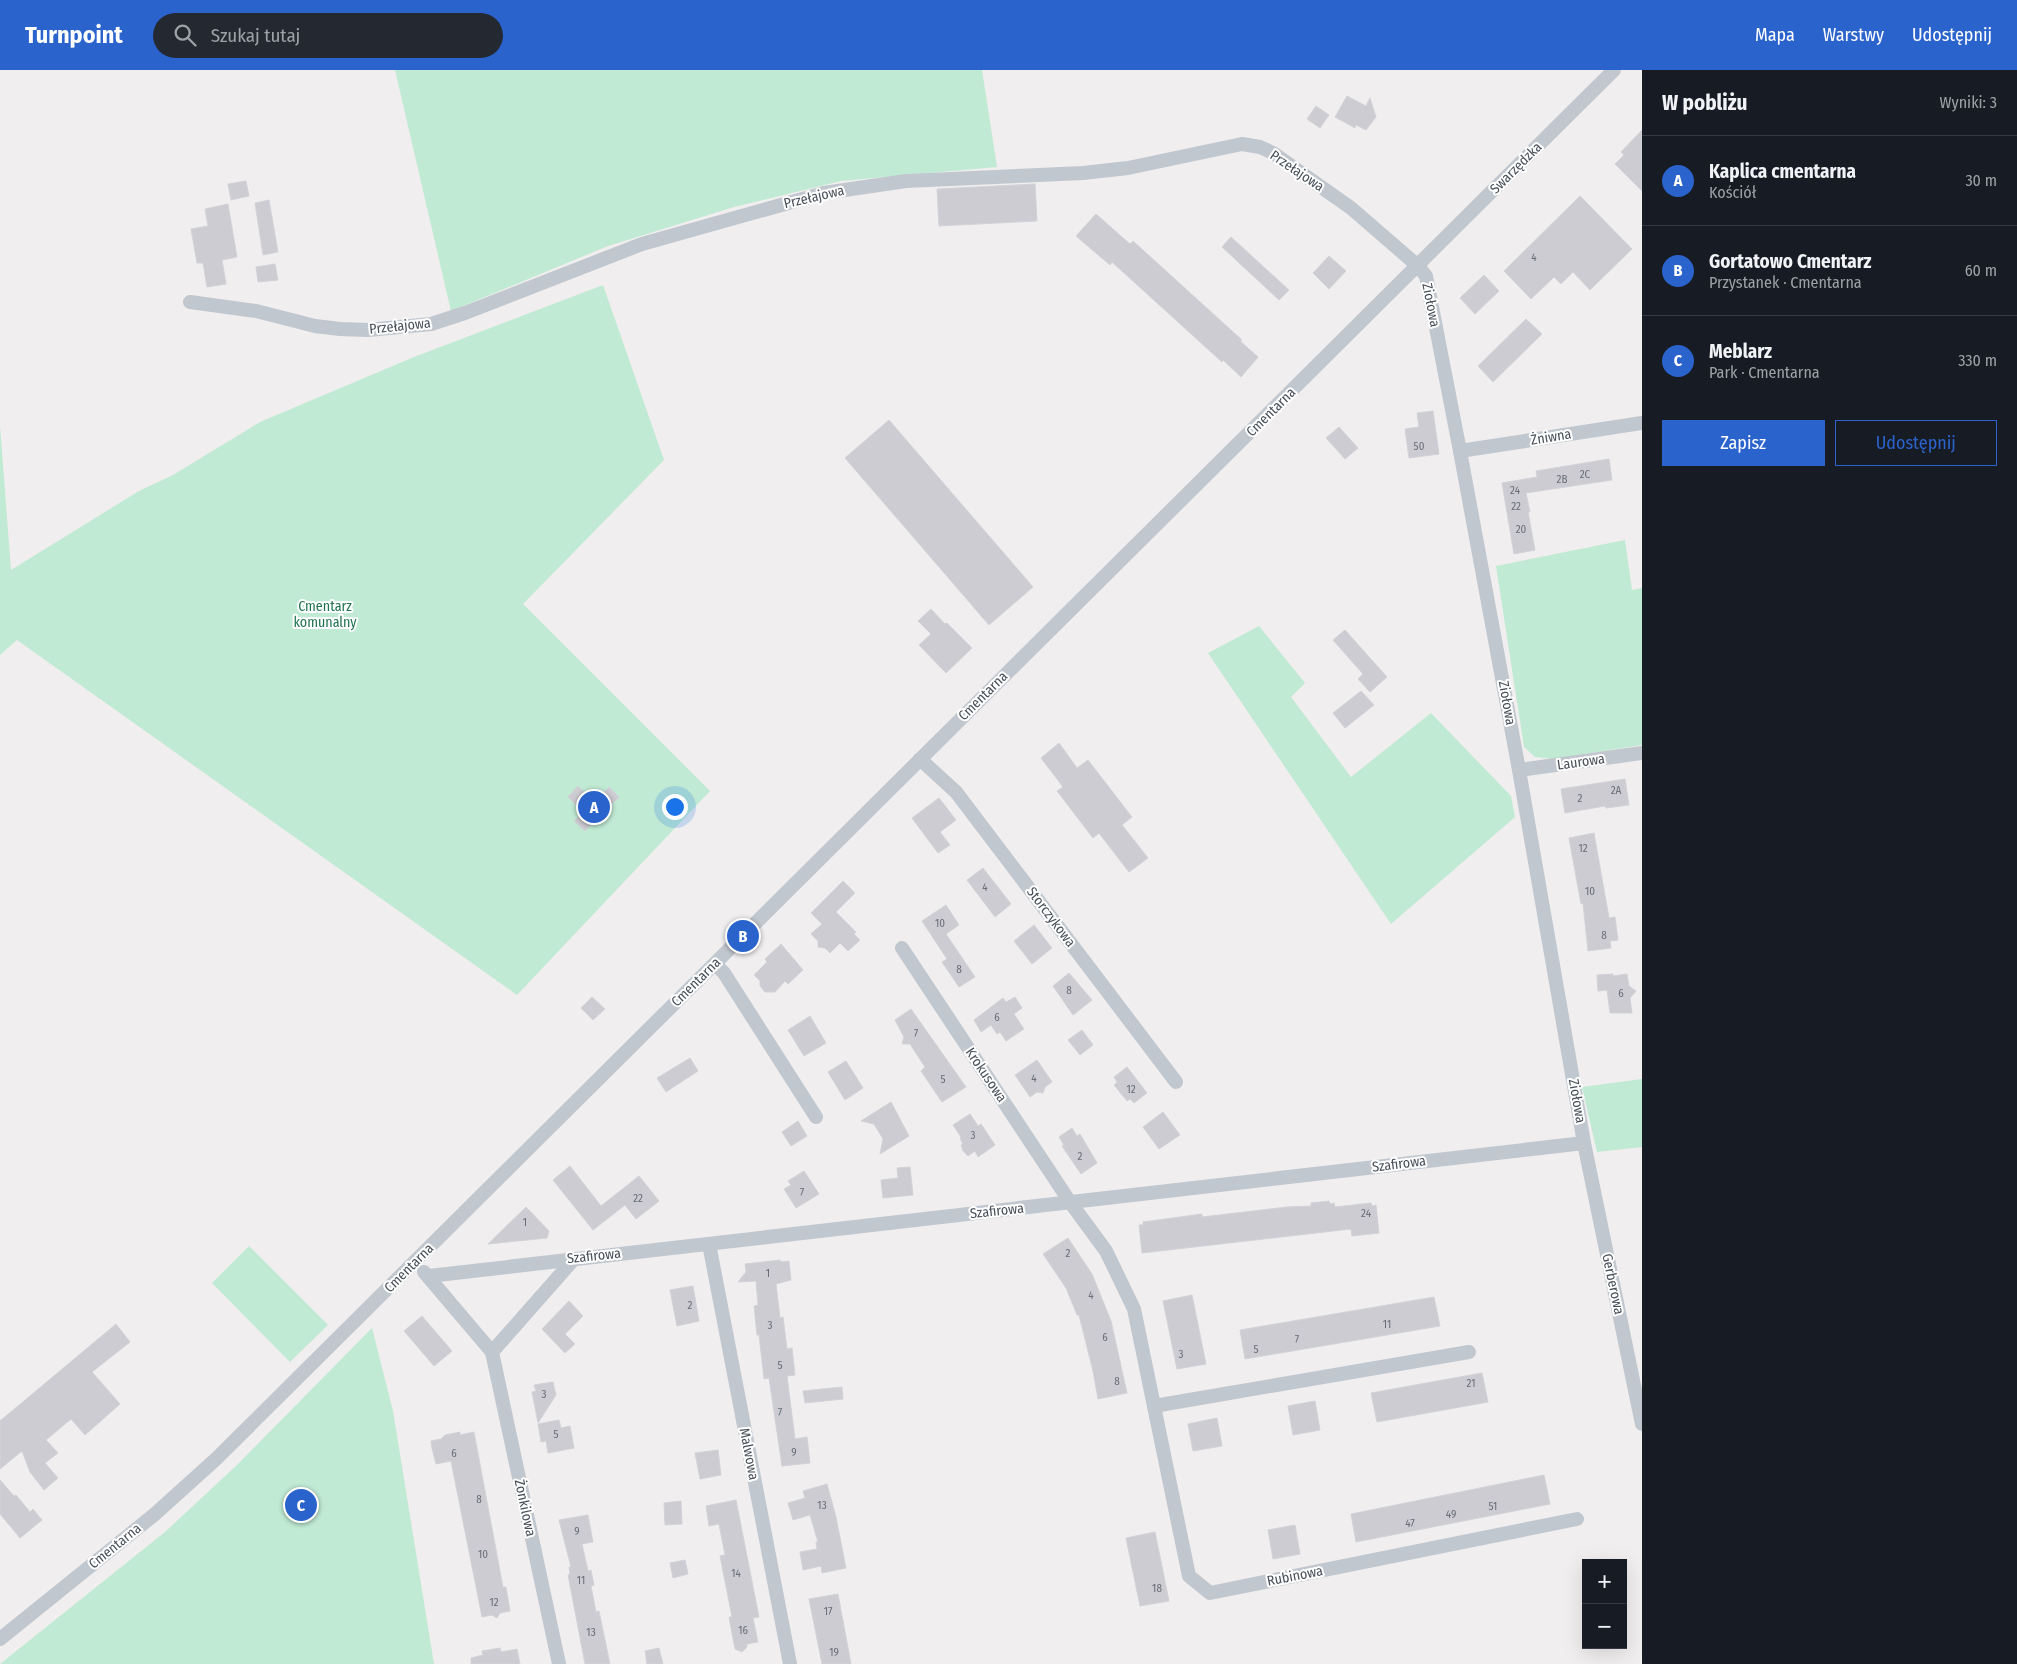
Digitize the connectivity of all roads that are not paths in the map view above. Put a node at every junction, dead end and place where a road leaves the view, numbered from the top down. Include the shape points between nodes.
1 (1614, 70) edge
2 (1418, 266) junction
3 (190, 302) dead end
4 (1642, 423) edge
5 (1460, 452) junction
6 (1641, 754) edge
7 (920, 759) junction
8 (1519, 770) junction
9 (902, 948) dead end
10 (715, 964) junction
11 (1176, 1082) dead end
12 (816, 1117) dead end
13 (1584, 1143) junction
14 (1070, 1202) junction
15 (709, 1244) junction
16 (574, 1259) junction
17 (414, 1263) junction
18 (429, 1276) junction
19 (492, 1352) junction
20 (1469, 1352) dead end
21 (1154, 1406) junction
22 (1642, 1424) edge
23 (1577, 1519) dead end
24 (0, 1639) edge
25 (559, 1664) edge
26 (790, 1664) edge

1 - 2 street, Swarzędzka
2 - 3 street, Przełajowa via 1351,208 1273,153 1242,144 1128,168 906,181 824,193 642,244 431,324 368,330 315,326 256,311
2 - 5 street, Ziołowa via 1426,276
2 - 7 street, Cmentarna
4 - 5 street, Żniwna
5 - 8 street, Ziołowa
6 - 8 street, Laurowa
7 - 10 street, Cmentarna
7 - 11 street, Storczykowa via 956,792
8 - 13 street, Ziołowa
9 - 14 street, Krokusowa
10 - 12 street via 724,973
10 - 17 street, Cmentarna
13 - 14 street, Szafirowa
13 - 22 street, Gerberowa
14 - 15 street, Szafirowa
14 - 21 street, Rubinowa via 1106,1251 1134,1309
15 - 16 street, Szafirowa
15 - 26 street, Malwowa
16 - 18 street, Szafirowa
16 - 19 street
17 - 18 street
17 - 24 street, Cmentarna via 216,1460 155,1514
18 - 19 street, Żonkilowa
19 - 25 street, Żonkilowa
20 - 21 street
21 - 23 street, Rubinowa via 1189,1576 1210,1594

